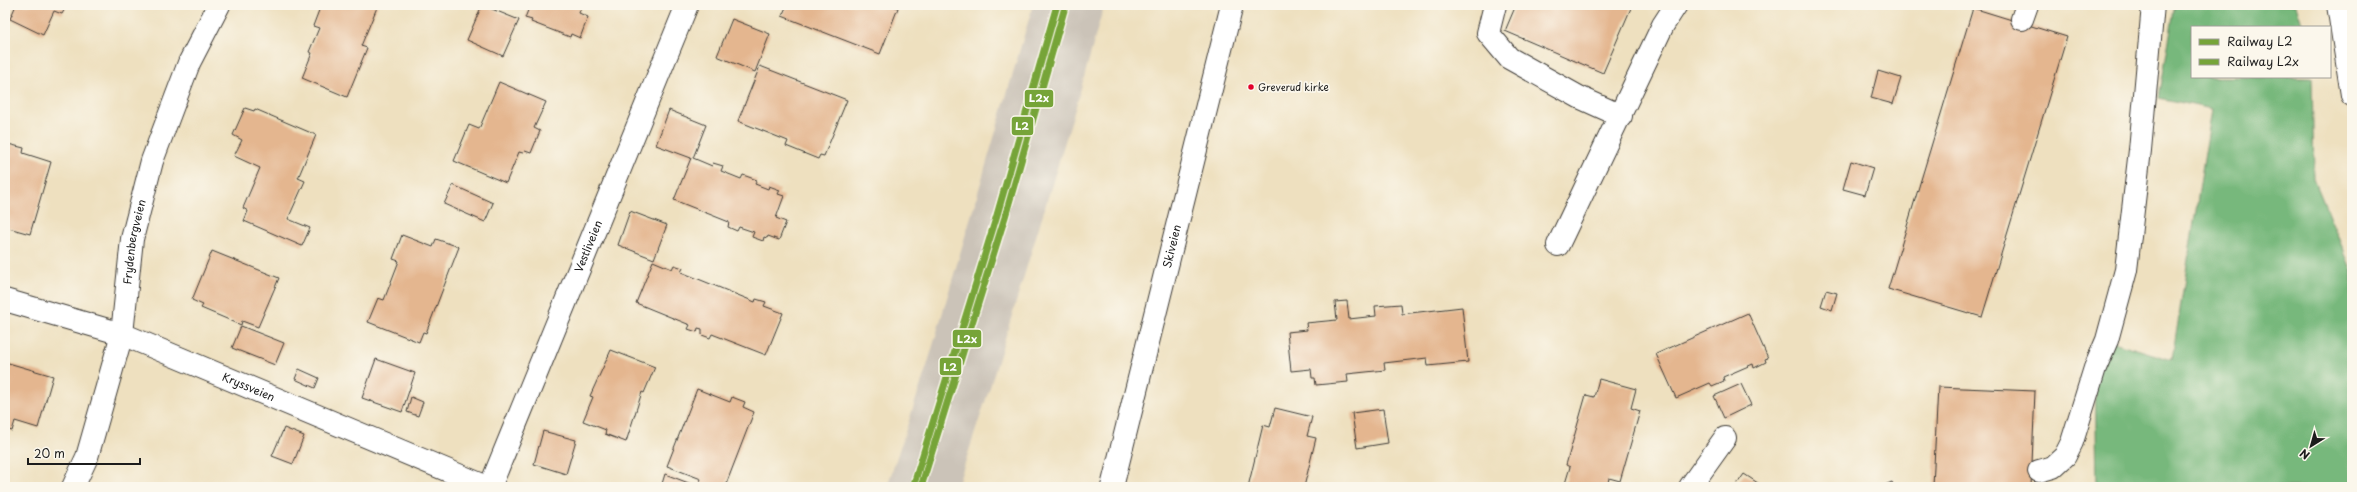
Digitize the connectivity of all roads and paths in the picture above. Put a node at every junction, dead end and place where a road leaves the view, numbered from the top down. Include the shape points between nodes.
1 (219, 5) edge
2 (687, 5) edge
3 (1232, 5) edge
4 (1495, 5) edge
5 (1676, 5) edge
6 (2153, 5) edge
7 (2338, 5) edge
8 (2352, 95) edge
9 (1621, 116) junction
10 (1558, 245) dead end
11 (5, 300) edge
12 (122, 334) junction
13 (1726, 438) dead end
14 (2040, 471) dead end
15 (73, 487) edge
16 (488, 487) edge
17 (1112, 487) edge
18 (1690, 487) edge

1 - 12 street, Frydenbergveien via 189,63 152,161 132,239
2 - 16 street, Vestliveien
3 - 17 street, Skiveien
4 - 9 street via 1488,32 1509,58 1579,97
5 - 9 street via 1663,25
6 - 14 street via 2126,270 2107,340 2094,368 2072,442 2065,456 2053,466
7 - 8 street
9 - 10 street
11 - 12 street, Kryssveien
12 - 15 street, Frydenbergveien via 87,457
12 - 16 street, Kryssveien
13 - 18 street

